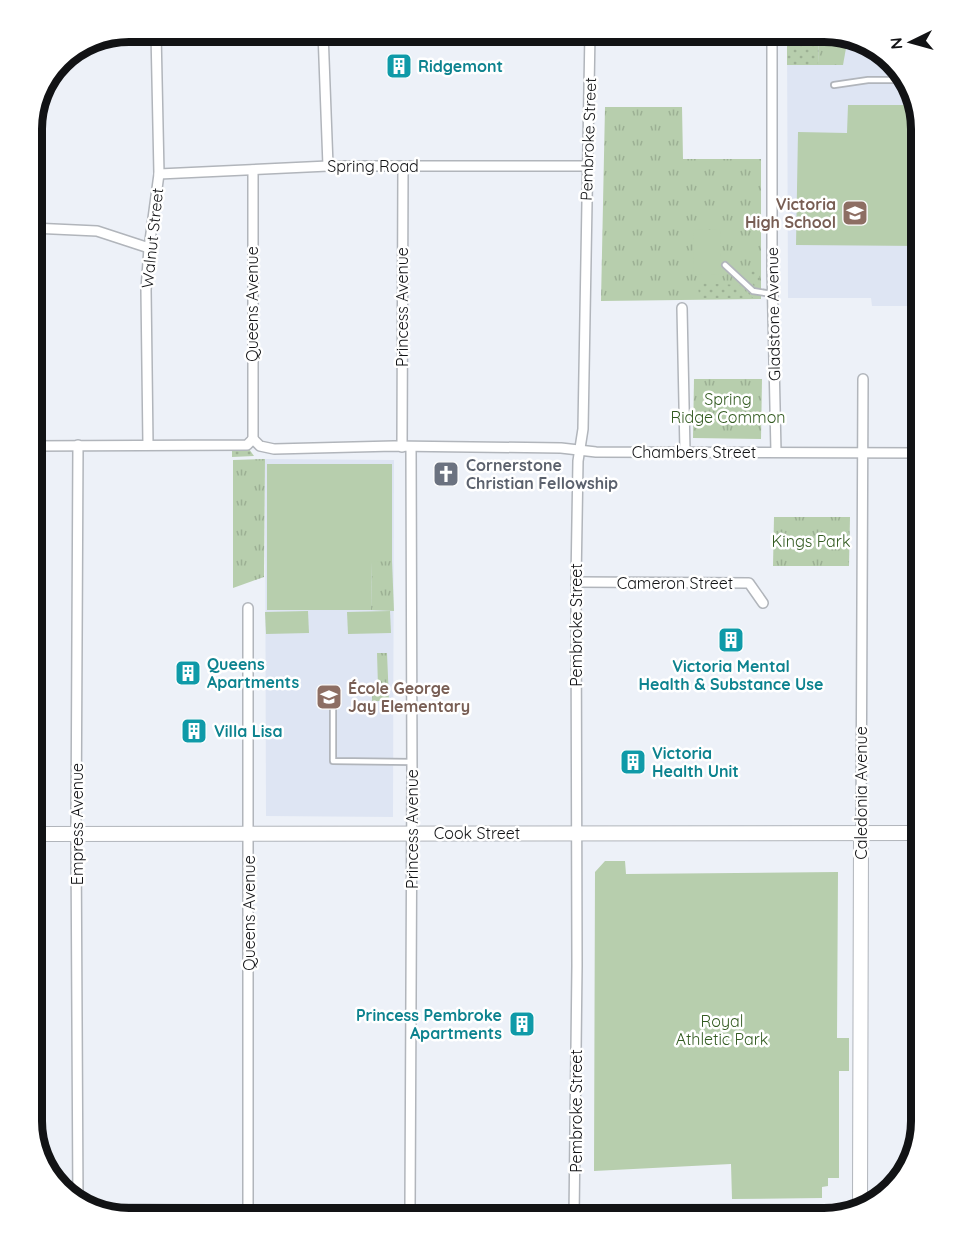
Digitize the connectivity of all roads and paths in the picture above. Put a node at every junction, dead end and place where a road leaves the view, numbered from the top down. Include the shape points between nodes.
1 (156, 42) edge
2 (323, 42) edge
3 (590, 42) edge
4 (772, 42) edge
5 (895, 80) edge
6 (834, 85) dead end
7 (328, 166) junction
8 (403, 166) junction
9 (587, 166) junction
10 (253, 170) junction
11 (159, 174) junction
12 (42, 228) edge
13 (149, 248) junction
14 (725, 265) dead end
15 (772, 294) junction
16 (682, 308) dead end
17 (863, 379) dead end
18 (252, 439) junction
19 (78, 445) junction
20 (148, 445) junction
21 (42, 446) edge
22 (407, 447) junction
23 (580, 450) junction
24 (685, 452) junction
25 (776, 452) junction
26 (864, 453) junction
27 (911, 453) edge
28 (576, 582) junction
29 (763, 603) dead end
30 (248, 608) dead end
31 (333, 710) dead end
32 (412, 762) junction
33 (576, 833) junction
34 (861, 833) junction
35 (911, 833) edge
36 (42, 834) edge
37 (76, 834) junction
38 (249, 834) junction
39 (412, 834) junction
40 (78, 1191) edge
41 (860, 1200) edge
42 (248, 1208) edge
43 (410, 1208) edge
44 (575, 1208) edge

1 - 11 street, Walnut Street
2 - 7 street
3 - 9 street, Pembroke Street
4 - 15 street, Gladstone Avenue
5 - 6 lane
7 - 8 street, Spring Road
7 - 10 street, Spring Road
8 - 9 street, Spring Road
8 - 22 street, Princess Avenue
9 - 23 street, Pembroke Street
10 - 11 street, Spring Road
10 - 18 street, Queens Avenue
11 - 13 street, Walnut Street
12 - 13 street via 97,231
13 - 20 street, Walnut Street
14 - 15 lane via 753,291
15 - 25 street, Gladstone Avenue
16 - 24 street
17 - 26 street, Caledonia Avenue
18 - 20 street via 248,445
18 - 22 street, Chambers Street via 260,446 274,448
19 - 20 street
19 - 21 street
19 - 37 street, Empress Avenue
22 - 23 street, Chambers Street
22 - 32 street, Princess Avenue
23 - 24 street, Chambers Street
23 - 28 street, Pembroke Street
24 - 25 street, Chambers Street
25 - 26 street, Chambers Street
26 - 27 street, Chambers Street
26 - 34 street, Caledonia Avenue
28 - 29 street, Cameron Street via 749,583
28 - 33 street, Pembroke Street
30 - 38 street, Queens Avenue
31 - 32 lane via 333,761
32 - 39 street, Princess Avenue
33 - 34 main road, Cook Street
33 - 39 main road, Cook Street
33 - 44 street, Pembroke Street
34 - 35 main road, Cook Street
34 - 41 main road, Caledonia Avenue
36 - 37 main road, Cook Street
37 - 38 main road, Cook Street
37 - 40 street, Empress Avenue
38 - 39 main road, Cook Street
38 - 42 street, Queens Avenue
39 - 43 street, Princess Avenue

